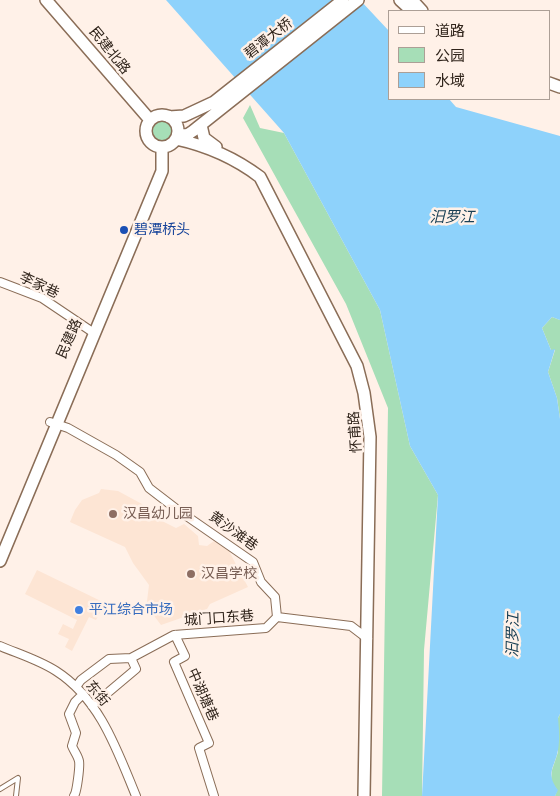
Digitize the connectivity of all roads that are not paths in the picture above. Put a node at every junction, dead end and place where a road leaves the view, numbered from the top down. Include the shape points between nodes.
1 (46, 0) edge
2 (52, 0) edge
3 (343, 0) edge
4 (358, 0) edge
5 (400, 0) edge
6 (412, 0) edge
7 (411, 10) edge
8 (421, 10) edge
9 (218, 105) junction
10 (169, 117) junction
11 (152, 119) junction
12 (201, 125) junction
13 (177, 137) junction
14 (160, 147) junction
15 (0, 282) edge
16 (91, 330) junction
17 (53, 423) junction
18 (0, 540) edge
19 (0, 561) edge
20 (277, 617) junction
21 (174, 635) junction
22 (368, 639) junction
23 (0, 646) edge
24 (130, 658) junction
25 (76, 688) junction
26 (83, 694) junction
27 (92, 706) junction
28 (0, 789) edge
29 (16, 796) edge
30 (74, 796) edge
31 (136, 796) edge
32 (214, 796) edge
33 (364, 796) edge
34 (369, 796) edge

1 - 11 main road, 民建北路
2 - 11 main road
3 - 9 main road, 碧潭大桥
4 - 9 main road
5 - 7 main road
6 - 8 main road
9 - 10 main road via 184,116
9 - 12 main road
10 - 11 main road
10 - 13 main road via 176,124
11 - 14 main road via 146,135 152,144
12 - 13 main road via 187,135
12 - 22 main road, 怀甫路 via 204,138 214,147 241,158 264,174 362,370 374,437
13 - 14 main road
13 - 22 main road via 239,161 260,177 357,366 370,437
14 - 16 main road, 民建路 via 156,169
14 - 17 main road via 162,171
15 - 16 street, 李家巷 via 42,298
16 - 17 main road, 民建路
17 - 18 main road, 民建路
17 - 19 main road
17 - 20 street, 黄沙滩巷 via 116,454 140,472 150,488 175,508 253,562 261,582 274,597
20 - 21 street, 城门口东巷 via 266,628
20 - 22 street via 351,626
21 - 24 street, 城门口东巷
21 - 32 street, 中湖塘巷 via 185,656 174,662 209,743 200,748
22 - 33 main road
22 - 34 main road, 怀甫路
23 - 25 street, 东街 via 57,672
24 - 25 street, 城门口东巷 via 109,660 81,680
24 - 27 street via 136,669
25 - 26 street, 东街
26 - 27 street, 东街
26 - 30 street via 69,714 76,733 72,746 79,761 78,790
27 - 31 street, 东街 via 105,723
28 - 29 lane via 18,778

